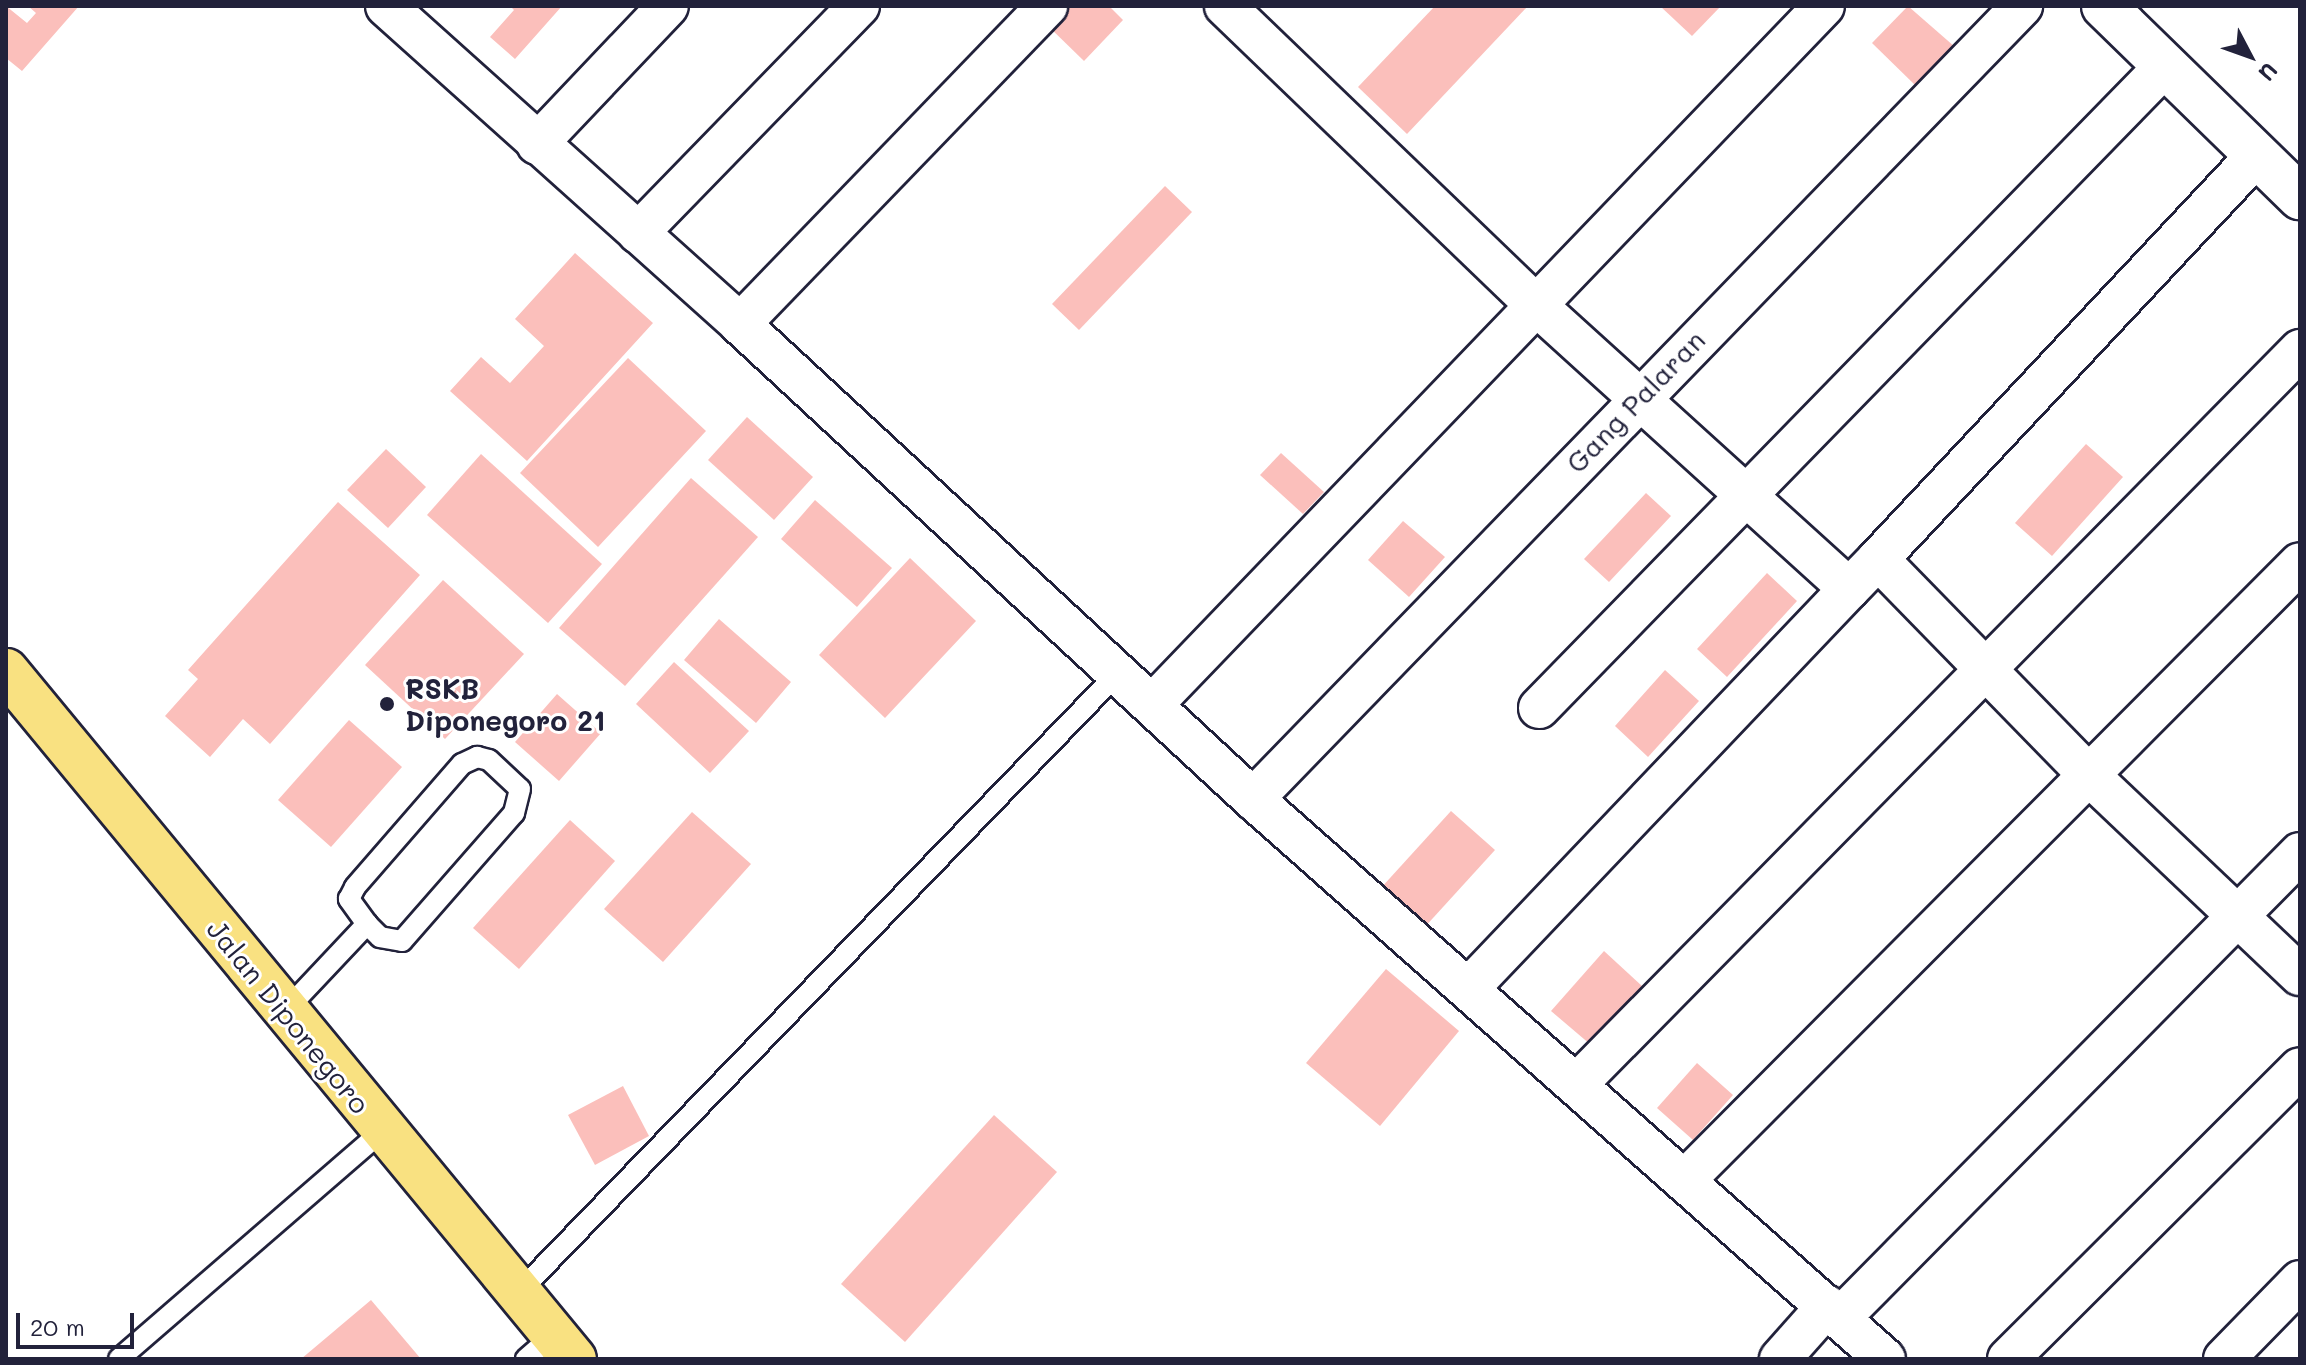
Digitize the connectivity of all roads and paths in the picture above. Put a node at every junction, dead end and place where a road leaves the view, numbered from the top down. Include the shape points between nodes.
1 (386, 6) edge
2 (668, 6) edge
3 (859, 6) edge
4 (1047, 6) edge
5 (1824, 6) edge
6 (2022, 6) edge
7 (2104, 6) edge
8 (1238, 10) edge
9 (2166, 65) junction
10 (537, 144) junction
11 (2257, 155) junction
12 (2299, 195) edge
13 (638, 233) junction
14 (1535, 304) junction
15 (740, 324) junction
16 (2300, 350) edge
17 (1638, 397) junction
18 (1746, 496) junction
19 (1878, 559) junction
20 (2300, 563) edge
21 (1849, 589) junction
22 (1985, 669) junction
23 (6, 671) edge
24 (1118, 673) junction
25 (1153, 704) junction
26 (1539, 708) dead end
27 (2090, 776) junction
28 (1253, 799) junction
29 (2300, 853) edge
30 (2239, 915) junction
31 (367, 924) junction
32 (2300, 975) edge
33 (1468, 989) junction
34 (285, 1011) junction
35 (2300, 1068) edge
36 (1576, 1085) junction
37 (383, 1130) junction
38 (1685, 1180) junction
39 (2300, 1281) edge
40 (518, 1293) junction
41 (1834, 1312) junction
42 (551, 1351) edge
43 (119, 1359) edge
44 (1780, 1359) edge
45 (1885, 1359) edge
46 (2008, 1359) edge
47 (2224, 1359) edge

1 - 10 street
2 - 10 street
3 - 13 street
4 - 15 street
5 - 14 street
6 - 17 street, Gang Palaran
7 - 9 street
8 - 14 street
9 - 11 street
9 - 18 street
10 - 13 street
11 - 12 street
11 - 19 street
13 - 15 street
14 - 17 street
14 - 25 street
15 - 24 street
16 - 22 street
17 - 18 street
17 - 28 street, Gang Palaran
18 - 21 street
18 - 26 street
19 - 21 street
19 - 22 street
20 - 27 street
21 - 33 street
22 - 27 street
22 - 36 street
23 - 34 highway, Jalan Diponegoro
24 - 25 street
24 - 40 lane
25 - 28 street
27 - 30 street
27 - 38 street
28 - 33 street
29 - 30 street
30 - 32 street
30 - 41 street
31 - 31 lane via 349,899 355,887 462,764 477,757 489,760 520,789 514,813 402,941 380,937
31 - 34 lane
33 - 36 street
34 - 37 highway, Jalan Diponegoro
35 - 46 street
36 - 38 street
37 - 40 highway, Jalan Diponegoro
37 - 43 lane
38 - 41 street
39 - 47 street
40 - 42 highway, Jalan Diponegoro
41 - 44 street
41 - 45 street

